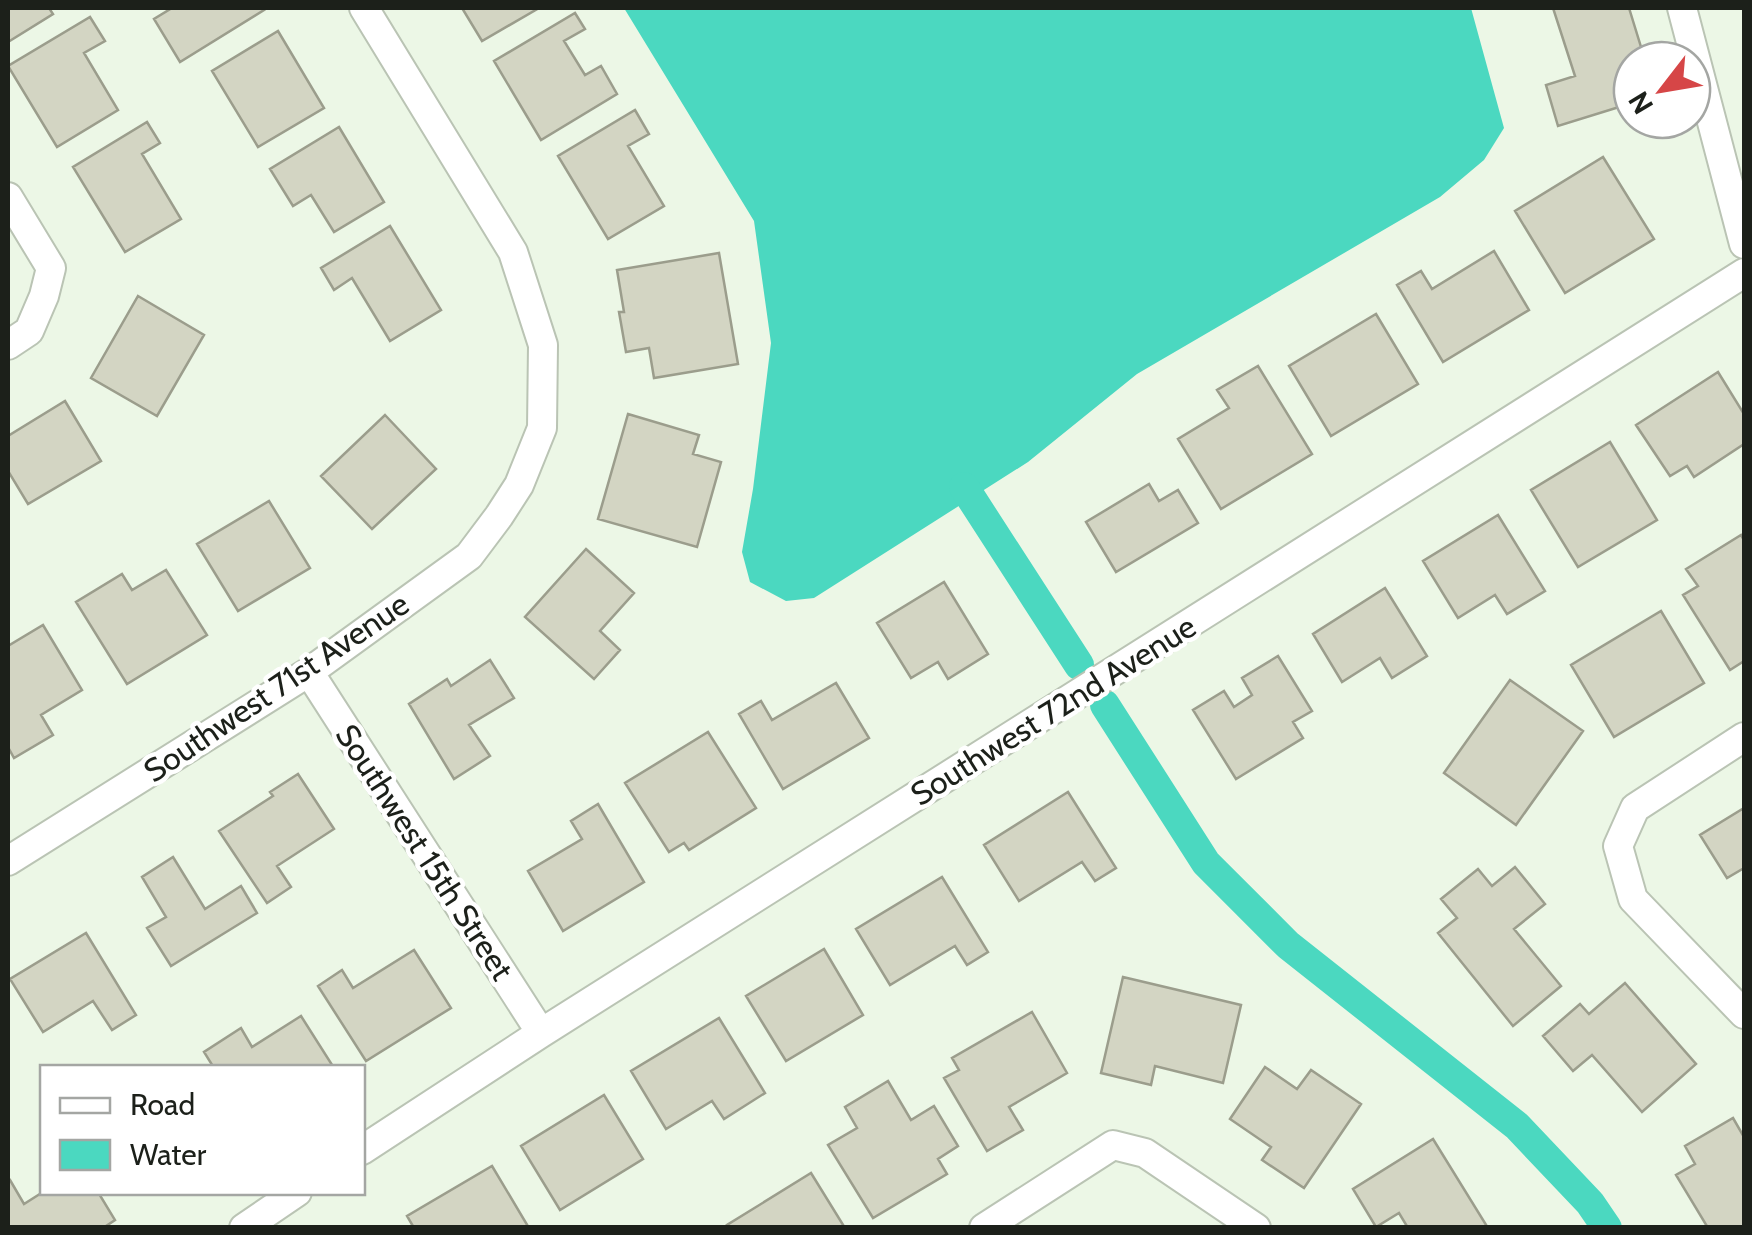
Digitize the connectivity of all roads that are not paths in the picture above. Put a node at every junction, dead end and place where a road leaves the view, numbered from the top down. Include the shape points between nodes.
1 (364, 8) edge
2 (1682, 8) edge
3 (8, 198) edge
4 (1744, 244) edge
5 (1744, 273) edge
6 (8, 345) edge
7 (309, 672) junction
8 (1744, 736) edge
9 (8, 861) edge
10 (1744, 1014) edge
11 (541, 1032) junction
12 (365, 1148) edge
13 (294, 1195) edge
14 (244, 1228) edge
15 (984, 1228) edge
16 (1256, 1228) edge

1 - 7 street, Southwest 71st Avenue via 513,252 543,344 542,428 518,485 469,556
2 - 4 street
3 - 6 street via 51,268 29,331
5 - 11 street, Southwest 72nd Avenue
7 - 9 street, Southwest 71st Avenue
7 - 11 street, Southwest 15th Street
8 - 10 street via 1635,808 1618,846 1633,900
11 - 12 street, Southwest 72nd Avenue
13 - 14 street
15 - 16 street via 1113,1145 1145,1153

